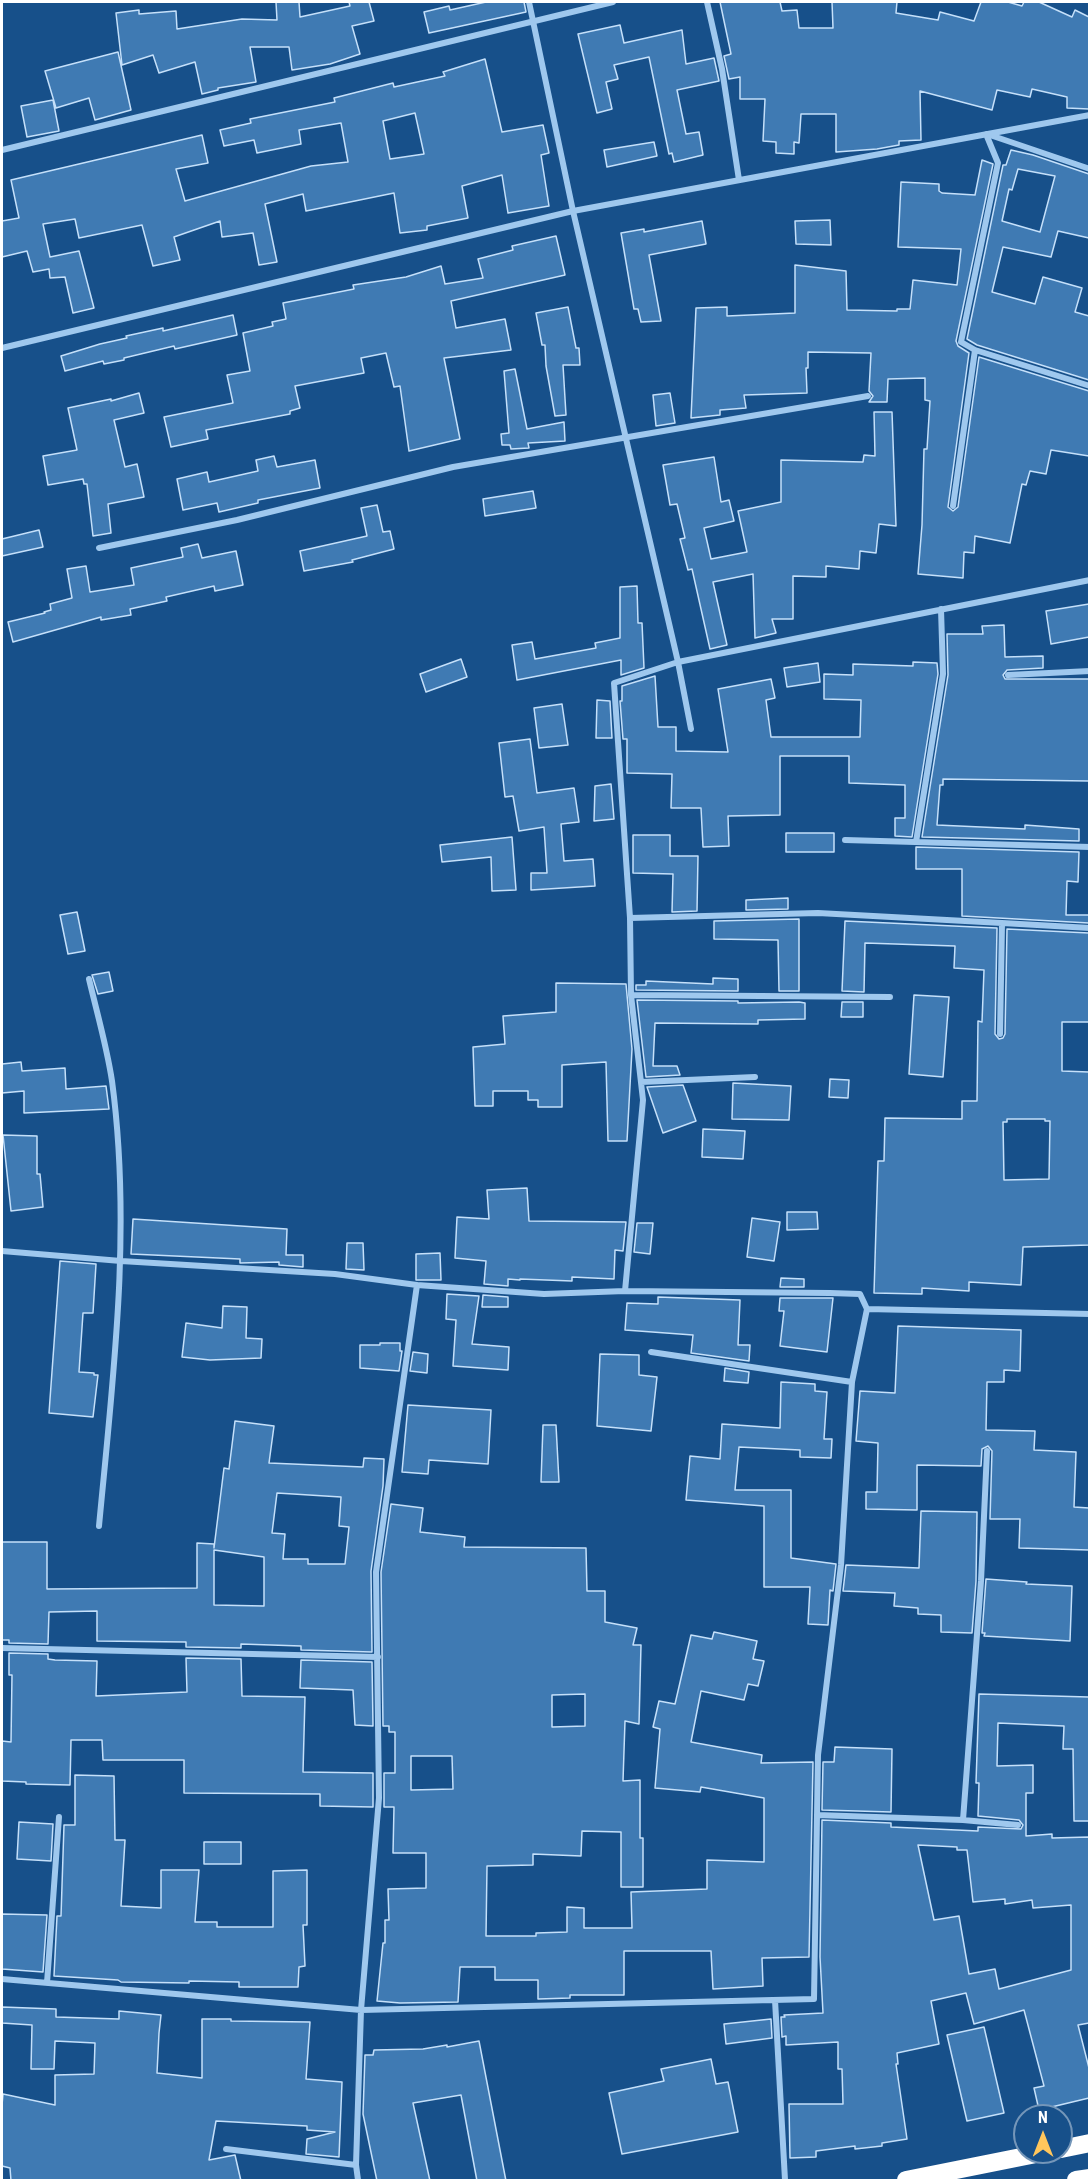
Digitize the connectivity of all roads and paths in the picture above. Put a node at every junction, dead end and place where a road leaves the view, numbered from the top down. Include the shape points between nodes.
1 (529, 2) edge
2 (613, 2) edge
3 (707, 2) edge
4 (533, 20) junction
5 (1089, 115) edge
6 (986, 134) junction
7 (2, 150) edge
8 (1089, 169) edge
9 (739, 180) junction
10 (573, 212) junction
11 (2, 348) edge
12 (975, 350) junction
13 (1089, 386) edge
14 (868, 396) dead end
15 (627, 438) junction
16 (953, 506) dead end
17 (99, 548) dead end
18 (1089, 580) edge
19 (941, 609) junction
20 (678, 662) junction
21 (1089, 671) edge
22 (1008, 675) dead end
23 (691, 729) dead end
24 (845, 840) dead end
25 (916, 842) junction
26 (1089, 848) edge
27 (630, 918) junction
28 (1002, 923) junction
29 (1089, 928) edge
30 (89, 979) dead end
31 (630, 995) junction
32 (890, 997) dead end
33 (1000, 1034) dead end
34 (755, 1077) dead end
35 (640, 1082) junction
36 (2, 1251) edge
37 (121, 1261) junction
38 (417, 1285) junction
39 (625, 1292) junction
40 (867, 1309) junction
41 (1089, 1314) edge
42 (651, 1352) dead end
43 (852, 1382) junction
44 (987, 1451) dead end
45 (99, 1526) dead end
46 (2, 1648) edge
47 (378, 1658) junction
48 (817, 1815) junction
49 (59, 1817) dead end
50 (963, 1820) junction
51 (1018, 1825) dead end
52 (2, 1979) edge
53 (47, 1983) junction
54 (775, 2000) junction
55 (361, 2010) junction
56 (1089, 2143) edge
57 (1073, 2146) edge
58 (226, 2149) dead end
59 (1013, 2159) edge
60 (356, 2165) junction
61 (1089, 2178) edge
62 (358, 2181) edge
63 (785, 2181) edge
64 (906, 2181) edge
65 (1076, 2181) edge

1 - 4 street
2 - 4 street
3 - 9 street
4 - 7 street
4 - 10 street
5 - 6 street
6 - 8 street
6 - 9 street
6 - 12 street via 998,163 961,342
9 - 10 street
10 - 11 street
10 - 15 street
12 - 13 street
12 - 16 street
14 - 15 street
15 - 17 street via 453,467 237,520
15 - 20 street
18 - 19 street
19 - 20 street
19 - 25 street via 943,674
20 - 23 street
20 - 27 street via 614,683
21 - 22 street
24 - 25 street
25 - 26 street
27 - 28 street via 818,913
27 - 31 street
28 - 29 street
28 - 33 street
30 - 37 street via 112,1081
31 - 32 street
31 - 35 street
34 - 35 street
35 - 39 street via 643,1100
36 - 37 street
37 - 38 street via 335,1274
37 - 45 street
38 - 39 street via 544,1294
38 - 47 street via 376,1572
39 - 40 street via 860,1294
40 - 41 street
40 - 43 street
42 - 43 street
43 - 48 street via 841,1564 818,1755
44 - 50 street
46 - 47 street
47 - 55 street via 379,1798
48 - 50 street
48 - 54 street via 814,1999
49 - 53 street
50 - 51 street
52 - 53 street
53 - 55 street
54 - 55 street
54 - 63 street
55 - 60 street
56 - 57 highway
58 - 60 street
59 - 64 highway
60 - 62 street
61 - 65 highway

